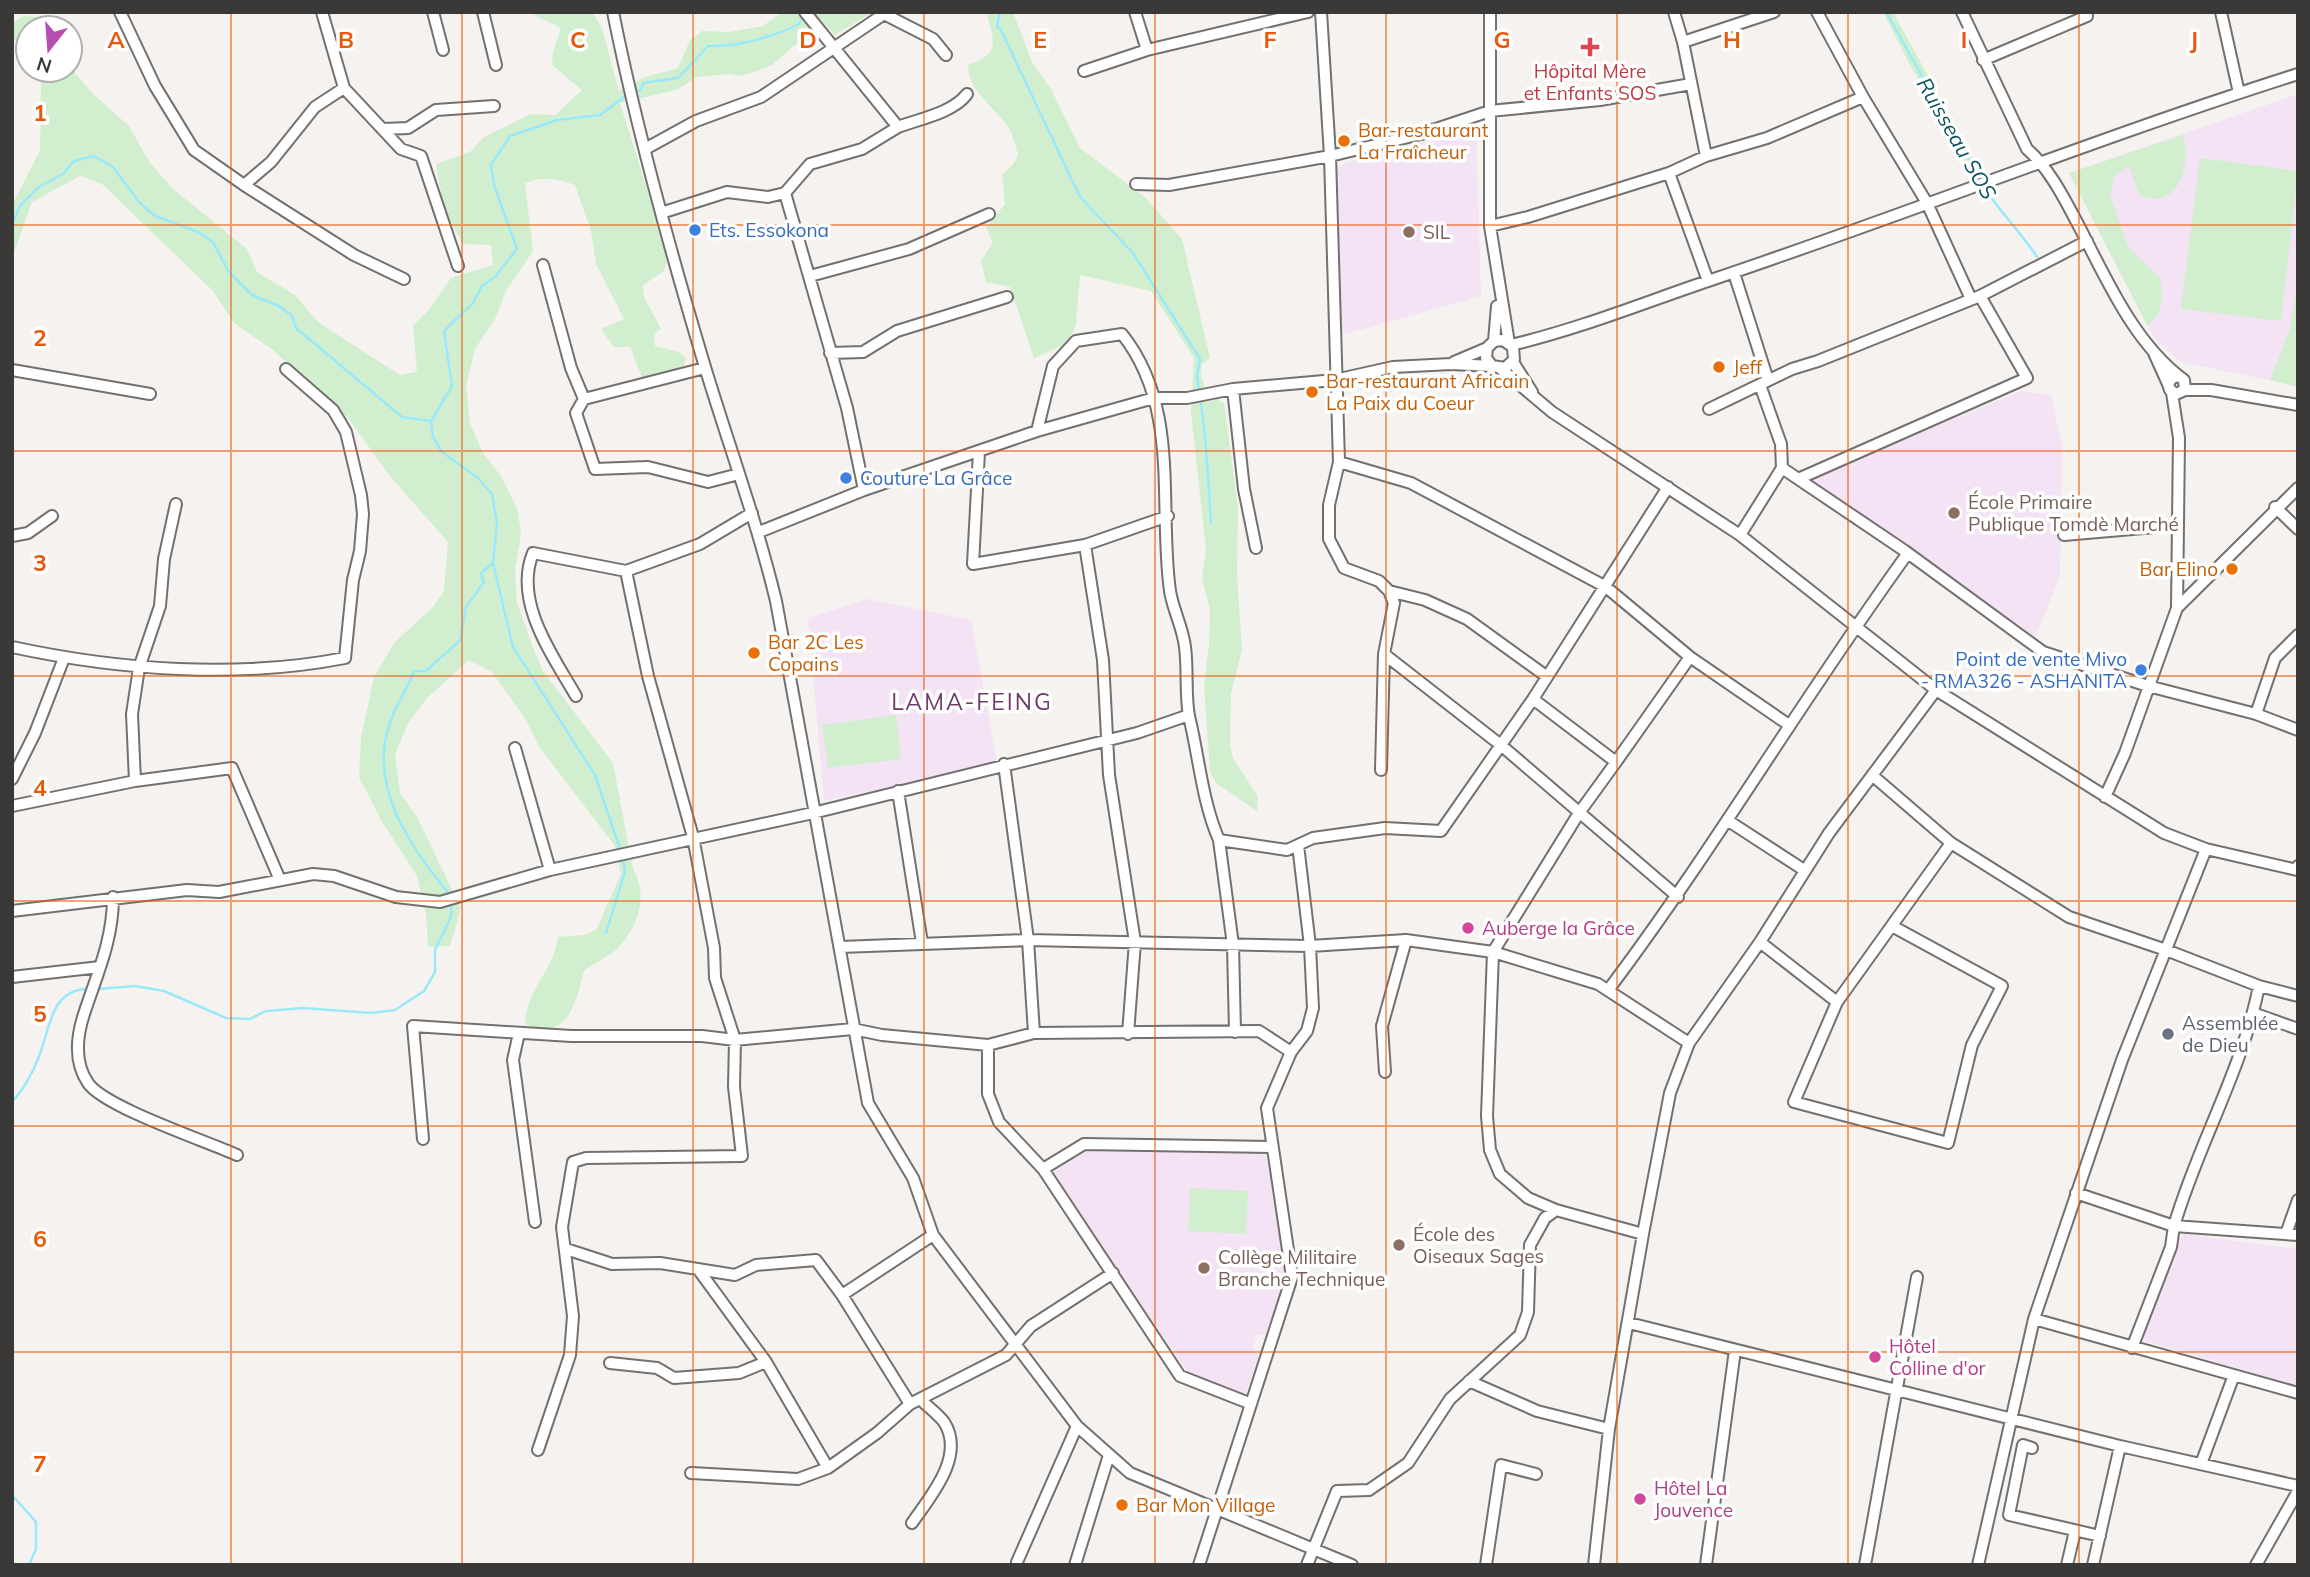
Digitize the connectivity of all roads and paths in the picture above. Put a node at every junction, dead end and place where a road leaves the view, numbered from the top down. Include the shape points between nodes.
1 (120, 12) edge
2 (322, 12) edge
3 (433, 12) edge
4 (483, 12) edge
5 (613, 12) edge
6 (1135, 12) edge
7 (1308, 12) edge
8 (1321, 12) edge
9 (1490, 12) edge
10 (1674, 12) edge
11 (1774, 12) edge
12 (1817, 12) edge
13 (1962, 12) edge
14 (2221, 12) edge
15 (885, 13) edge
16 (2090, 14) edge
17 (807, 15) edge
18 (1683, 42) junction
19 (443, 50) dead end
20 (833, 50) junction
21 (1147, 50) junction
22 (946, 55) dead end
23 (1983, 60) junction
24 (496, 65) dead end
25 (1084, 71) dead end
26 (2298, 74) edge
27 (1691, 85) junction
28 (344, 88) junction
29 (2239, 93) junction
30 (967, 94) dead end
31 (1863, 97) junction
32 (494, 106) dead end
33 (1490, 111) junction
34 (898, 127) junction
35 (383, 129) junction
36 (645, 149) junction
37 (1330, 156) junction
38 (1706, 156) junction
39 (2041, 161) junction
40 (1669, 173) junction
41 (1136, 184) dead end
42 (244, 185) junction
43 (785, 193) junction
44 (1927, 203) junction
45 (661, 213) junction
46 (989, 214) dead end
47 (1490, 226) junction
48 (2087, 242) junction
49 (543, 265) dead end
50 (458, 266) dead end
51 (1734, 273) junction
52 (810, 276) junction
53 (404, 279) dead end
54 (1708, 281) junction
55 (1498, 292) junction
56 (1007, 297) dead end
57 (1975, 297) junction
58 (1491, 344) junction
59 (1512, 351) junction
60 (830, 353) junction
61 (1451, 363) junction
62 (705, 368) junction
63 (1497, 368) junction
64 (285, 369) dead end
65 (12, 370) edge
66 (1335, 380) junction
67 (1764, 383) junction
68 (2178, 386) junction
69 (1233, 389) junction
70 (149, 394) dead end
71 (1154, 398) junction
72 (583, 399) junction
73 (1539, 403) junction
74 (2298, 405) edge
75 (1709, 409) dead end
76 (1037, 431) junction
77 (979, 452) junction
78 (1339, 462) junction
79 (1783, 468) junction
80 (739, 474) junction
81 (1798, 479) junction
82 (1668, 488) junction
83 (2298, 488) edge
84 (864, 490) junction
85 (176, 504) dead end
86 (2275, 507) junction
87 (752, 513) junction
88 (52, 516) dead end
89 (1168, 516) junction
90 (2178, 526) junction
91 (2298, 529) edge
92 (760, 532) junction
93 (2064, 535) dead end
94 (12, 536) edge
95 (1740, 536) junction
96 (1084, 545) junction
97 (1255, 548) dead end
98 (1908, 553) junction
99 (626, 571) junction
100 (1606, 587) junction
101 (1389, 591) junction
102 (2177, 608) junction
103 (1855, 626) junction
104 (2298, 635) edge
105 (12, 646) edge
106 (1384, 654) junction
107 (1690, 657) junction
108 (64, 658) junction
109 (139, 668) junction
110 (1546, 677) junction
111 (2148, 686) junction
112 (1936, 690) junction
113 (576, 696) dead end
114 (1533, 699) junction
115 (2256, 714) junction
116 (1189, 715) junction
117 (1789, 725) junction
118 (2298, 730) edge
119 (1109, 739) junction
120 (1502, 746) junction
121 (514, 748) dead end
122 (1616, 762) junction
123 (1004, 764) junction
124 (1381, 770) dead end
125 (1871, 775) junction
126 (12, 779) edge
127 (135, 781) junction
128 (898, 791) junction
129 (2105, 797) junction
130 (12, 806) edge
131 (813, 813) junction
132 (1579, 813) junction
133 (1727, 820) junction
134 (693, 837) junction
135 (1219, 840) junction
136 (1951, 843) junction
137 (1298, 845) junction
138 (2206, 849) junction
139 (2298, 866) edge
140 (550, 870) junction
141 (1804, 870) junction
142 (280, 880) junction
143 (113, 897) junction
144 (1678, 897) junction
145 (12, 911) edge
146 (1892, 926) junction
147 (1028, 940) junction
148 (1406, 940) junction
149 (1135, 942) junction
150 (1760, 942) junction
151 (922, 943) junction
152 (1233, 946) junction
153 (1310, 946) junction
154 (840, 947) junction
155 (2166, 950) junction
156 (1493, 952) junction
157 (100, 967) junction
158 (12, 977) edge
159 (2259, 986) junction
160 (1609, 989) junction
161 (2298, 996) edge
162 (1837, 1002) junction
163 (2253, 1013) junction
164 (853, 1029) junction
165 (2298, 1030) edge
166 (1235, 1032) junction
167 (519, 1033) junction
168 (1034, 1033) junction
169 (1128, 1034) junction
170 (735, 1040) junction
171 (1689, 1043) junction
172 (988, 1045) junction
173 (1291, 1052) junction
174 (1385, 1072) dead end
175 (424, 1139) dead end
176 (1271, 1147) junction
177 (237, 1154) dead end
178 (1043, 1169) junction
179 (2076, 1193) junction
180 (2298, 1200) edge
181 (1556, 1210) junction
182 (535, 1222) dead end
183 (2174, 1226) junction
184 (1643, 1234) junction
185 (2286, 1234) junction
186 (933, 1235) junction
187 (2298, 1235) edge
188 (566, 1249) junction
189 (698, 1269) junction
190 (1113, 1273) junction
191 (1917, 1277) dead end
192 (842, 1295) junction
193 (2034, 1319) junction
194 (1629, 1323) junction
195 (1018, 1344) junction
196 (2132, 1348) junction
197 (1735, 1350) junction
198 (766, 1362) junction
199 (610, 1363) dead end
200 (2234, 1375) junction
201 (1469, 1381) junction
202 (1895, 1388) junction
203 (2298, 1393) edge
204 (915, 1401) junction
205 (1249, 1403) junction
206 (2012, 1420) junction
207 (1077, 1426) junction
208 (1609, 1429) junction
209 (2120, 1446) junction
210 (2032, 1448) dead end
211 (538, 1450) dead end
212 (1109, 1455) junction
213 (2202, 1464) junction
214 (828, 1468) junction
215 (691, 1473) dead end
216 (1536, 1474) dead end
217 (2298, 1488) edge
218 (1216, 1511) junction
219 (912, 1523) dead end
220 (2075, 1531) junction
221 (2100, 1536) junction
222 (1312, 1550) junction
223 (1019, 1564) edge
224 (1075, 1565) edge
225 (1199, 1565) edge
226 (1307, 1565) edge
227 (1352, 1565) edge
228 (1486, 1565) edge
229 (1594, 1565) edge
230 (1706, 1565) edge
231 (1865, 1565) edge
232 (1978, 1565) edge
233 (2067, 1565) edge
234 (2093, 1565) edge
235 (2256, 1565) edge

1 - 42 street via 126,32 194,150
2 - 28 street
3 - 19 street
4 - 24 street
5 - 36 street
6 - 21 street
7 - 21 street
8 - 37 street
9 - 33 street
10 - 18 street
11 - 18 street
12 - 31 street
13 - 23 street
14 - 29 street
15 - 20 street
15 - 22 street via 933,39
16 - 23 street
17 - 20 street
18 - 27 street
20 - 34 street
20 - 36 street via 761,97 696,121
21 - 25 street
23 - 39 street via 2027,149
26 - 29 street
27 - 33 street
27 - 38 street
28 - 35 street
28 - 42 street via 315,107 271,162
29 - 39 street
30 - 34 street via 962,102
31 - 38 street via 1767,138
31 - 44 street
32 - 35 street via 436,110 408,128
33 - 37 street
33 - 47 street
34 - 43 street via 862,149 810,164
35 - 50 street via 401,149 421,156
36 - 45 street
37 - 41 street via 1169,185
37 - 66 street
38 - 40 street
39 - 44 street
39 - 48 street
40 - 47 street
40 - 54 street
42 - 53 street via 354,256
43 - 45 street via 768,197 727,192
43 - 52 street
44 - 51 street
44 - 57 street
45 - 62 street
46 - 52 street via 909,249
47 - 55 street
48 - 57 street
48 - 68 street via 2125,311
49 - 72 street
51 - 54 street
51 - 67 street
52 - 60 street
54 - 59 street
55 - 58 street
55 - 59 street
56 - 60 street via 897,331 863,352
57 - 67 street
57 - 81 street via 2027,378
58 - 59 street
58 - 61 street
58 - 63 street via 1486,358
59 - 63 street
59 - 73 street
60 - 84 street
61 - 63 street
61 - 66 street via 1393,367
62 - 72 street
62 - 80 street
63 - 73 street
64 - 109 street via 340,420 361,495 360,551 345,658 295,668
65 - 70 street
66 - 69 street
66 - 78 street
67 - 75 street
67 - 79 street
68 - 74 street
68 - 90 street via 2172,406 2177,423
69 - 71 street via 1187,398
69 - 97 street
71 - 76 street
71 - 76 street via 1122,334 1076,341 1053,366
71 - 89 street via 1166,465
72 - 80 street via 576,413 595,469 648,467 708,482
73 - 82 street
76 - 77 street
77 - 84 street
77 - 96 street via 973,564
78 - 100 street via 1411,482
78 - 101 street via 1329,505 1329,538 1344,568 1379,581
79 - 81 street
79 - 95 street
80 - 87 street
81 - 98 street
82 - 95 street
82 - 100 street
83 - 86 street
84 - 92 street
85 - 109 street via 160,606
86 - 91 street
86 - 102 street
87 - 92 street
87 - 99 street via 699,544
88 - 94 street via 28,533
89 - 96 street
89 - 116 street via 1170,592 1185,643
90 - 93 street
90 - 102 street
92 - 131 street
95 - 103 street
96 - 119 street via 1103,660
98 - 103 street
98 - 111 street via 2043,652
99 - 113 street via 533,553 530,601 536,621
99 - 134 street via 649,677
100 - 107 street
100 - 110 street
101 - 106 street via 1393,622
101 - 110 street via 1425,600 1467,620
102 - 111 street
103 - 112 street
103 - 117 street
104 - 115 street via 2275,657
105 - 108 street
106 - 120 street
106 - 124 street
107 - 117 street
107 - 122 street
108 - 109 street
108 - 126 street
109 - 127 street via 132,714
110 - 114 street
111 - 115 street
111 - 129 street
112 - 125 street
112 - 129 street
114 - 120 street
114 - 122 street
115 - 118 street
116 - 119 street
116 - 135 street via 1209,817
117 - 133 street
119 - 123 street
119 - 149 street via 1109,775
120 - 132 street
120 - 137 street via 1441,831 1384,828 1314,838
121 - 140 street
122 - 132 street
123 - 128 street
123 - 147 street
125 - 136 street
125 - 141 street
127 - 130 street
127 - 142 street via 232,768
128 - 131 street
128 - 151 street
129 - 138 street via 2164,833
131 - 134 street
131 - 154 street
132 - 144 street
132 - 156 street
133 - 141 street
133 - 144 street
134 - 140 street
134 - 170 street via 714,948 715,978
135 - 137 street via 1287,850
135 - 152 street
136 - 146 street
136 - 155 street via 2069,917
137 - 153 street
138 - 139 street via 2297,870
138 - 155 street
140 - 142 street via 440,902 396,897 334,876 313,874
141 - 150 street
142 - 143 street via 219,892 187,890
143 - 145 street
143 - 157 street via 109,945
144 - 160 street
146 - 162 street
146 - 162 street via 2002,986 1972,1045 1948,1143 1794,1102
147 - 149 street
147 - 151 street
147 - 168 street
148 - 153 street
148 - 156 street
148 - 174 street via 1382,1026
149 - 152 street
149 - 169 street
150 - 162 street
150 - 171 street
151 - 154 street
152 - 153 street
152 - 166 street
153 - 173 street via 1313,1008 1307,1031
154 - 164 street
155 - 159 street
155 - 179 street
156 - 160 street
156 - 181 street via 1487,1116 1490,1150 1500,1174 1528,1198
157 - 158 street
157 - 177 street via 76,1043 89,1085 116,1104
159 - 161 street
159 - 163 street
160 - 171 street
163 - 165 street
163 - 183 street via 2224,1102
164 - 170 street
164 - 172 street
164 - 186 street via 868,1103 913,1178
166 - 169 street
166 - 173 street via 1259,1031
167 - 170 street
167 - 175 street via 413,1026
167 - 182 street via 513,1060
168 - 169 street
168 - 172 street
170 - 188 street via 734,1087 742,1156 573,1161 562,1227
171 - 184 street via 1670,1093
172 - 178 street via 988,1094 999,1122
173 - 176 street via 1268,1108
176 - 178 street via 1084,1144
176 - 205 street via 1292,1277
178 - 190 street
179 - 183 street
179 - 193 street
180 - 185 street
181 - 184 street
181 - 201 street via 1545,1218 1530,1245 1528,1312 1520,1335
183 - 185 street
183 - 196 street via 2171,1247
184 - 194 street
185 - 187 street
186 - 192 street
186 - 195 street
188 - 189 street via 612,1264 660,1263
188 - 211 street via 573,1316 569,1367
189 - 192 street via 735,1275 756,1265 816,1260
189 - 198 street
190 - 195 street via 1031,1326
190 - 205 street via 1180,1376
191 - 202 street
192 - 204 street
193 - 196 street
193 - 206 street
194 - 197 street
194 - 208 street
195 - 204 street via 1006,1355
195 - 207 street
196 - 200 street
197 - 202 street
197 - 230 street
198 - 199 street via 738,1373 674,1378 657,1368
198 - 214 street
200 - 203 street
200 - 213 street
201 - 208 street via 1536,1411
201 - 222 street via 1450,1399 1408,1464 1369,1490 1337,1491
202 - 206 street
202 - 231 street
204 - 214 street
204 - 219 street via 944,1423 950,1443 944,1477
205 - 218 street
206 - 209 street
206 - 232 street
207 - 212 street
207 - 223 street
208 - 229 street
209 - 213 street
209 - 221 street
210 - 220 street via 2023,1445 2009,1515
212 - 218 street via 1130,1473
212 - 224 street
213 - 217 street
214 - 215 street via 798,1479
216 - 228 street via 1501,1465
217 - 235 street
218 - 222 street
218 - 225 street
220 - 221 street
220 - 233 street
221 - 234 street
222 - 226 street
222 - 227 street

